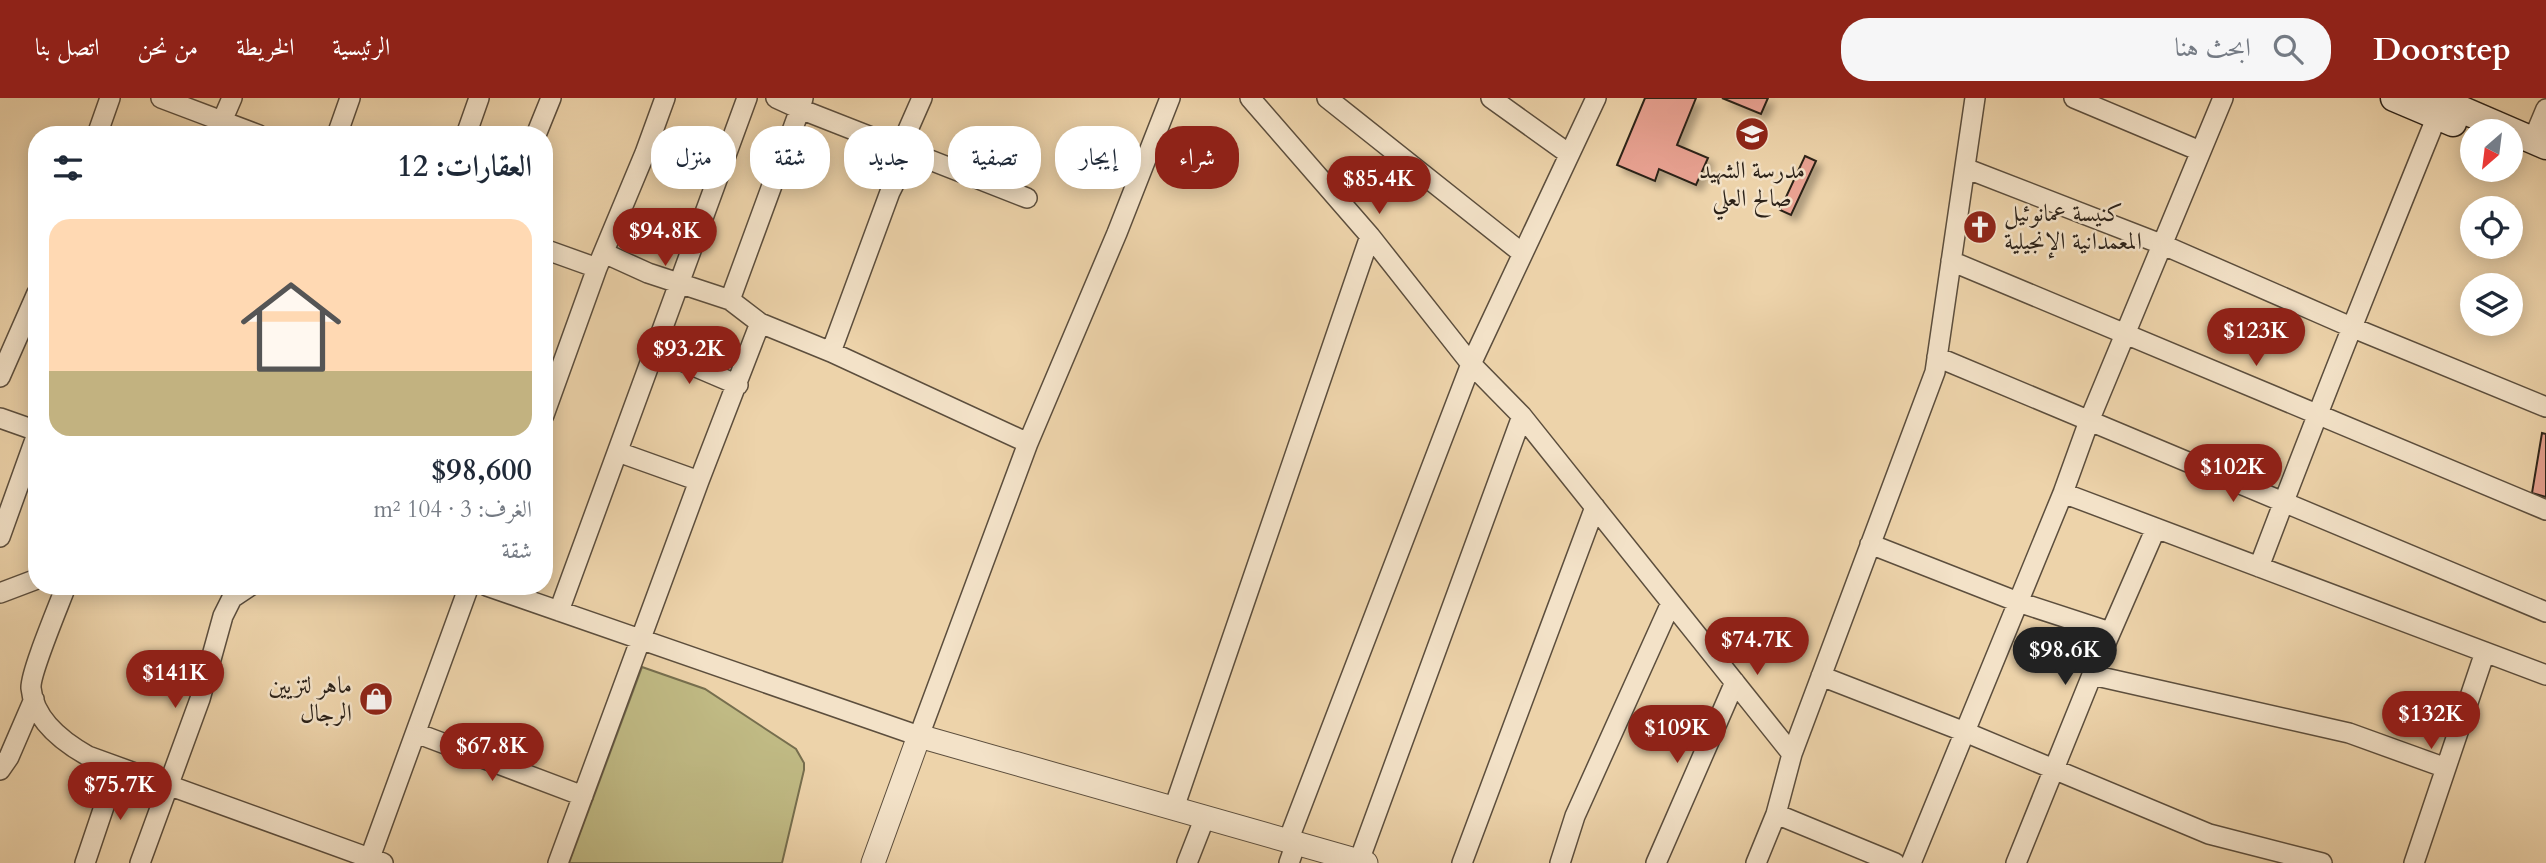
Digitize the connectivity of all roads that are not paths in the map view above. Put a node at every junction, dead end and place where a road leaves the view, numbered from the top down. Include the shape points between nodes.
1 (110, 98) edge
2 (161, 98) edge
3 (232, 98) edge
4 (350, 98) edge
5 (479, 98) edge
6 (551, 98) edge
7 (665, 98) edge
8 (747, 98) edge
9 (776, 98) edge
10 (922, 98) edge
11 (1170, 98) edge
12 (1250, 98) edge
13 (1327, 98) edge
14 (1491, 98) edge
15 (1596, 98) edge
16 (1975, 98) edge
17 (2074, 98) edge
18 (2223, 98) edge
19 (2394, 98) edge
20 (802, 103) edge
21 (2436, 107) edge
22 (2546, 109) edge
23 (2460, 123) edge
24 (100, 126) edge
25 (215, 126) edge
26 (220, 126) edge
27 (340, 126) edge
28 (469, 126) edge
29 (540, 126) edge
30 (852, 126) edge
31 (913, 126) edge
32 (2534, 149) edge
33 (2200, 151) junction
34 (1569, 154) junction
35 (934, 161) edge
36 (1965, 168) junction
37 (891, 189) edge
38 (1027, 198) dead end
39 (1370, 236) junction
40 (2161, 244) junction
41 (553, 251) edge
42 (1522, 253) junction
43 (600, 260) junction
44 (1951, 261) junction
45 (680, 285) junction
46 (730, 300) junction
47 (28, 313) edge
48 (760, 323) junction
49 (2351, 327) junction
50 (2125, 334) junction
51 (656, 350) junction
52 (831, 352) junction
53 (1937, 357) junction
54 (1471, 364) junction
55 (0, 377) edge
56 (737, 385) junction
57 (553, 390) edge
58 (2546, 407) edge
59 (1522, 416) junction
60 (2319, 416) junction
61 (0, 418) edge
62 (2089, 421) junction
63 (28, 429) edge
64 (1028, 443) junction
65 (618, 452) junction
66 (28, 458) edge
67 (699, 481) junction
68 (2063, 493) junction
69 (2283, 503) junction
70 (1595, 507) junction
71 (2546, 510) edge
72 (2155, 528) junction
73 (0, 537) edge
74 (1870, 544) junction
75 (2259, 567) junction
76 (28, 582) edge
77 (0, 593) edge
78 (62, 595) edge
79 (236, 595) edge
80 (467, 595) edge
81 (513, 595) edge
82 (2018, 602) junction
83 (1671, 603) junction
84 (559, 611) junction
85 (2546, 612) edge
86 (2110, 632) junction
87 (640, 639) junction
88 (2486, 652) junction
89 (2092, 675) junction
90 (2546, 675) edge
91 (1821, 676) junction
92 (1735, 682) junction
93 (34, 699) junction
94 (1965, 732) junction
95 (415, 733) junction
96 (919, 736) junction
97 (1792, 754) junction
98 (117, 768) junction
99 (2446, 768) junction
100 (2053, 770) junction
101 (0, 771) edge
102 (167, 785) junction
103 (583, 796) junction
104 (1174, 808) junction
105 (1776, 814) junction
106 (1205, 817) junction
107 (1291, 849) edge
108 (373, 861) edge
109 (1362, 862) edge
110 (85, 863) edge
111 (139, 863) edge
112 (558, 863) edge
113 (873, 863) edge
114 (1187, 863) edge
115 (1462, 863) edge
116 (1560, 863) edge
117 (1656, 863) edge
118 (1756, 863) edge
119 (1895, 863) edge
120 (1911, 863) edge
121 (2016, 863) edge
122 (2322, 863) edge
123 (2414, 863) edge

1 - 24 street
2 - 25 street
3 - 26 street
4 - 27 street
5 - 28 street
6 - 29 street
7 - 43 street
8 - 45 street
9 - 20 street
10 - 31 street
11 - 64 street
12 - 39 street
13 - 42 street
14 - 34 street
15 - 34 street
16 - 36 street
17 - 33 street
18 - 33 street
19 - 21 main road
20 - 30 street
20 - 46 street
21 - 23 main road
21 - 32 main road
21 - 49 street
22 - 32 street
33 - 40 street
34 - 42 street
35 - 38 street
36 - 40 street
36 - 44 street
37 - 52 street
39 - 54 street
39 - 104 street
40 - 49 street
40 - 50 street
41 - 43 street
42 - 54 street
43 - 45 street
43 - 57 street
44 - 50 street
44 - 53 street
45 - 46 street
45 - 51 street
46 - 48 street
47 - 55 street
48 - 52 street
48 - 56 street
49 - 58 street
49 - 60 street
50 - 60 street
50 - 62 street
51 - 56 street
51 - 65 street
52 - 64 street
53 - 62 street
53 - 74 street
54 - 59 street
54 - 107 street
56 - 67 street
59 - 70 street
59 - 109 street
60 - 69 street
60 - 71 street
61 - 63 street
62 - 68 street
62 - 69 street
64 - 96 street
65 - 67 street
65 - 84 street
66 - 73 street
67 - 87 street
68 - 72 street
68 - 82 street
69 - 75 street
69 - 85 street
70 - 83 street
70 - 115 street
72 - 75 street
72 - 86 street
74 - 82 street
74 - 91 street
75 - 88 street
76 - 77 street
78 - 93 street via 31,686
79 - 102 street via 223,616 200,699
80 - 95 street
81 - 84 street
82 - 86 street
82 - 94 street
83 - 92 street
83 - 116 street via 1575,816
84 - 87 street
86 - 89 street
87 - 96 street
87 - 103 street
88 - 90 street
88 - 99 street
89 - 99 street via 2348,733
89 - 100 street
91 - 94 street
91 - 97 street
92 - 97 street
92 - 117 street
93 - 98 street via 46,724 73,747
93 - 101 street
94 - 100 street
94 - 120 street
95 - 103 street
95 - 108 street
96 - 104 street
96 - 113 street
97 - 105 street
98 - 102 street
98 - 110 street
99 - 123 street
100 - 121 street
100 - 122 street via 2208,834
102 - 108 street
102 - 111 street
103 - 112 street
104 - 106 street
105 - 118 street
105 - 119 street
106 - 107 street
106 - 114 street
107 - 109 street

